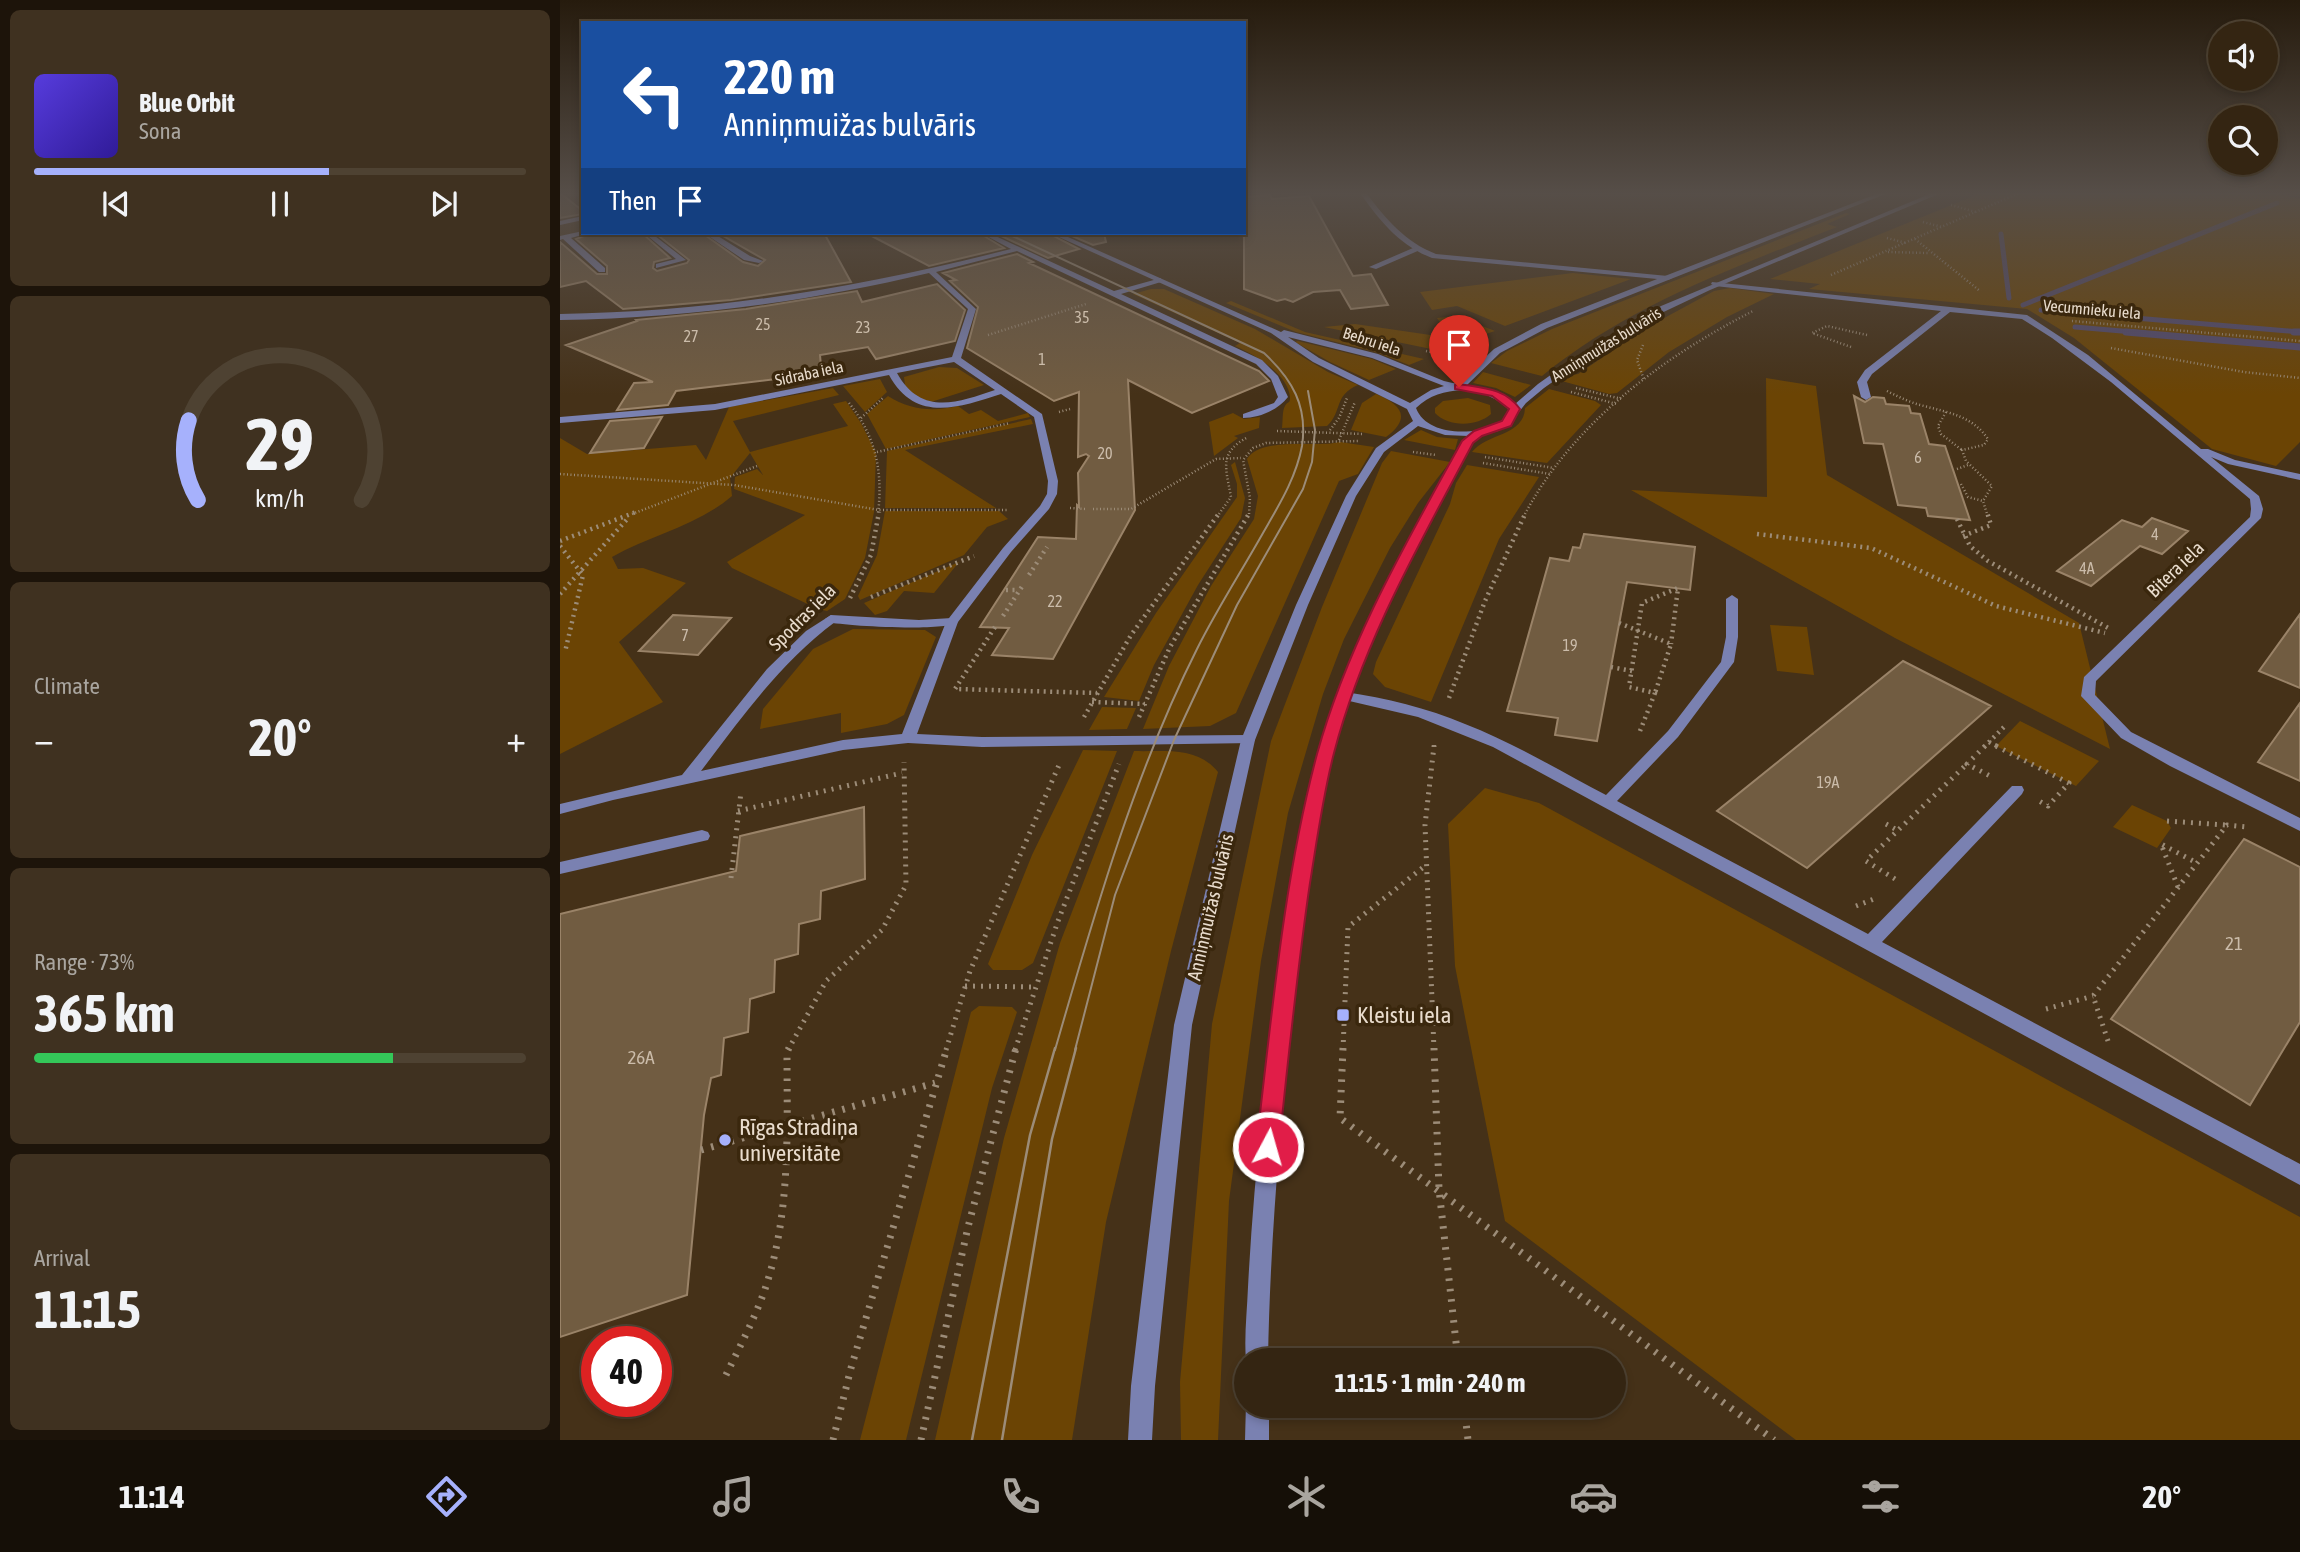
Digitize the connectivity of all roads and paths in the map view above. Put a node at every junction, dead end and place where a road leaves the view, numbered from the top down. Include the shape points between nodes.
1 (590, 260) edge
2 (681, 260) edge
3 (756, 260) edge
4 (974, 260) edge
5 (1045, 260) edge
6 (1116, 260) edge
7 (1391, 260) edge
8 (1462, 260) edge
9 (1713, 260) edge
10 (1773, 260) edge
11 (1866, 260) edge
12 (1939, 260) edge
13 (759, 261) dead end
14 (659, 265) dead end
15 (1374, 267) dead end
16 (602, 270) dead end
17 (932, 272) junction
18 (1668, 278) junction
19 (1158, 280) junction
20 (1715, 284) junction
21 (1790, 292) junction
22 (1116, 293) junction
23 (1947, 310) junction
24 (560, 317) edge
25 (2024, 317) junction
26 (1274, 331) junction
27 (1867, 335) dead end
28 (977, 338) dead end
29 (2300, 341) edge
30 (1851, 347) dead end
31 (2106, 347) dead end
32 (956, 359) junction
33 (892, 372) junction
34 (2300, 378) edge
35 (1862, 382) junction
36 (833, 383) junction
37 (897, 385) junction
38 (1459, 387) junction
39 (1002, 390) junction
40 (1866, 397) dead end
41 (1411, 407) junction
42 (1514, 409) junction
43 (1946, 412) junction
44 (1039, 416) junction
45 (1246, 416) dead end
46 (861, 418) junction
47 (560, 420) edge
48 (1418, 422) junction
49 (1275, 431) dead end
50 (1329, 431) dead end
51 (1478, 433) junction
52 (1252, 436) dead end
53 (1339, 440) dead end
54 (2185, 440) junction
55 (1962, 450) junction
56 (877, 452) junction
57 (1226, 457) junction
58 (1241, 458) junction
59 (1968, 465) junction
60 (757, 466) dead end
61 (1957, 469) dead end
62 (560, 474) edge
63 (2300, 477) edge
64 (1961, 484) dead end
65 (709, 485) junction
66 (1983, 500) junction
67 (1093, 509) dead end
68 (879, 510) junction
69 (1008, 510) dead end
70 (632, 514) junction
71 (1957, 519) dead end
72 (1757, 534) dead end
73 (1963, 536) junction
74 (560, 544) edge
75 (1047, 547) dead end
76 (961, 559) dead end
77 (580, 570) junction
78 (1029, 575) dead end
79 (1023, 585) dead end
80 (560, 594) edge
81 (1731, 599) dead end
82 (1003, 616) dead end
83 (831, 620) junction
84 (952, 622) junction
85 (1619, 623) dead end
86 (995, 628) dead end
87 (1638, 630) junction
88 (2129, 639) junction
89 (1671, 644) junction
90 (565, 652) dead end
91 (1611, 667) dead end
92 (1632, 671) junction
93 (1654, 692) junction
94 (1097, 693) junction
95 (1345, 696) junction
96 (1092, 702) junction
97 (1145, 704) junction
98 (1442, 719) junction
99 (908, 737) junction
100 (1636, 739) dead end
101 (1129, 740) junction
102 (1248, 740) junction
103 (1071, 741) junction
104 (1989, 742) dead end
105 (1967, 764) dead end
106 (902, 773) junction
107 (687, 779) junction
108 (2017, 790) dead end
109 (1608, 802) junction
110 (2048, 806) dead end
111 (560, 809) edge
112 (2167, 821) dead end
113 (1886, 824) dead end
114 (2227, 825) junction
115 (2300, 825) edge
116 (2252, 828) dead end
117 (1897, 830) junction
118 (702, 836) dead end
119 (2197, 863) junction
120 (1426, 865) junction
121 (560, 869) edge
122 (732, 877) dead end
123 (1888, 887) dead end
124 (2178, 887) junction
125 (1883, 892) dead end
126 (1847, 908) dead end
127 (1870, 943) junction
128 (965, 986) junction
129 (1036, 987) junction
130 (2093, 996) junction
131 (2035, 1012) dead end
132 (2111, 1052) dead end
133 (936, 1082) junction
134 (787, 1126) junction
135 (701, 1150) dead end
136 (2300, 1175) edge
137 (1439, 1189) junction
138 (1257, 1348) edge
139 (1457, 1348) edge
140 (726, 1375) dead end
141 (1257, 1418) edge
142 (1465, 1418) edge
143 (833, 1440) edge
144 (921, 1440) edge
145 (1140, 1440) edge
146 (1257, 1440) edge
147 (1468, 1440) edge
148 (1774, 1440) edge

1 - 16 street
2 - 14 street
3 - 13 street
4 - 17 street
5 - 22 street
6 - 19 street, Bebru iela
7 - 15 street
8 - 18 street
9 - 18 street, Anniņmuižas bulvāris
10 - 20 street, Anniņmuižas bulvāris
11 - 21 path
12 - 25 path via 1989,298
17 - 24 street via 743,304
17 - 32 street via 972,309
18 - 38 street, Anniņmuižas bulvāris via 1512,342 1486,359
19 - 22 street
19 - 26 street, Bebru iela
20 - 21 street, Vecumnieku iela
20 - 42 street, Anniņmuižas bulvāris via 1648,316 1562,371
21 - 23 street, Vecumnieku iela
21 - 98 path via 1695,344 1644,380 1570,446 1507,552
22 - 28 path
22 - 45 street via 1255,360 1268,371 1283,393 1282,400
23 - 25 street, Vecumnieku iela
23 - 35 street via 1868,372
25 - 29 path, Vecumnieku iela
25 - 54 street, Bitera iela via 2058,337
26 - 38 street, Bebru iela via 1375,356
26 - 41 street, Bebru iela via 1316,360
27 - 30 path via 1828,326 1812,333
31 - 34 path
32 - 33 street, Sidraba iela
32 - 39 street
33 - 36 street, Sidraba iela
33 - 37 street
35 - 40 street
35 - 43 path
36 - 46 path, Spodras iela
36 - 47 street, Sidraba iela via 715,407
37 - 39 street via 910,399 943,405
37 - 46 path
38 - 41 street via 1438,390
38 - 42 street via 1495,393
39 - 44 street
41 - 48 street
42 - 51 street, Anniņmuižas bulvāris via 1507,424
43 - 55 path via 1938,426 1941,434
43 - 55 path via 1977,423 1988,439 1984,445
44 - 56 path
44 - 84 street via 1052,494
46 - 56 path, Spodras iela
48 - 51 street, Anniņmuižas bulvāris via 1453,433
48 - 102 street, Anniņmuižas bulvāris via 1380,450 1351,496
49 - 50 path
51 - 95 street via 1468,441 1392,582
52 - 57 path via 1230,447
53 - 58 path via 1255,445
54 - 63 street via 2232,462
54 - 88 street, Bitera iela via 2255,498 2255,518
55 - 59 path
56 - 68 path, Spodras iela
57 - 58 path
57 - 67 path via 1131,509
57 - 94 path via 1231,497 1131,635
58 - 97 path via 1251,510 1170,647
59 - 61 path
59 - 66 path via 1992,486
60 - 65 path
62 - 65 path
64 - 66 path via 1968,497
65 - 68 path via 734,485
65 - 70 path
66 - 73 path via 1991,525
68 - 69 path
68 - 83 path, Spodras iela via 871,555 851,596
70 - 74 path
70 - 77 path
71 - 73 path
72 - 88 path via 1871,548 1996,606
73 - 88 path via 2010,575
74 - 77 path
75 - 78 path
76 - 83 path via 862,601
77 - 80 path
77 - 90 path via 583,575
79 - 82 path
81 - 109 street via 1727,662 1673,734
83 - 84 street
83 - 107 street, Spodras iela via 804,640 748,699
84 - 99 street
85 - 87 path
86 - 94 path via 954,689
87 - 89 path
87 - 89 path via 1642,603 1678,588
87 - 92 path
88 - 115 street, Bitera iela via 2089,680 2088,696 2126,735
89 - 93 path
91 - 92 path
92 - 93 path via 1629,687
93 - 100 path
94 - 96 path
95 - 98 street
95 - 138 street via 1312,814 1289,961 1262,1199
96 - 97 path
96 - 103 path
97 - 101 path
98 - 109 street
98 - 120 path via 1431,751
99 - 103 street
99 - 106 path
99 - 107 street via 843,745
101 - 102 street
101 - 103 street
101 - 129 path
102 - 145 street, Anniņmuižas bulvāris via 1183,1024
103 - 128 path
104 - 110 path via 2069,783
105 - 117 path
106 - 122 path via 738,814
106 - 134 path via 906,885 882,930 826,981 787,1052
107 - 111 street
108 - 127 street
109 - 127 street
112 - 114 path
113 - 117 path
114 - 116 path
114 - 119 path
117 - 123 path via 1866,860 1895,879
118 - 121 street
119 - 124 path
119 - 124 path via 2161,844
120 - 137 path
120 - 137 path via 1348,927 1340,1118
124 - 130 path
125 - 126 path
127 - 136 street
128 - 129 path
128 - 133 path
129 - 144 path via 971,1222
130 - 131 path
130 - 132 path
133 - 134 path
133 - 143 path
134 - 135 path
134 - 140 path via 782,1220 764,1292
137 - 139 path
137 - 148 path
141 - 146 street
142 - 147 path

